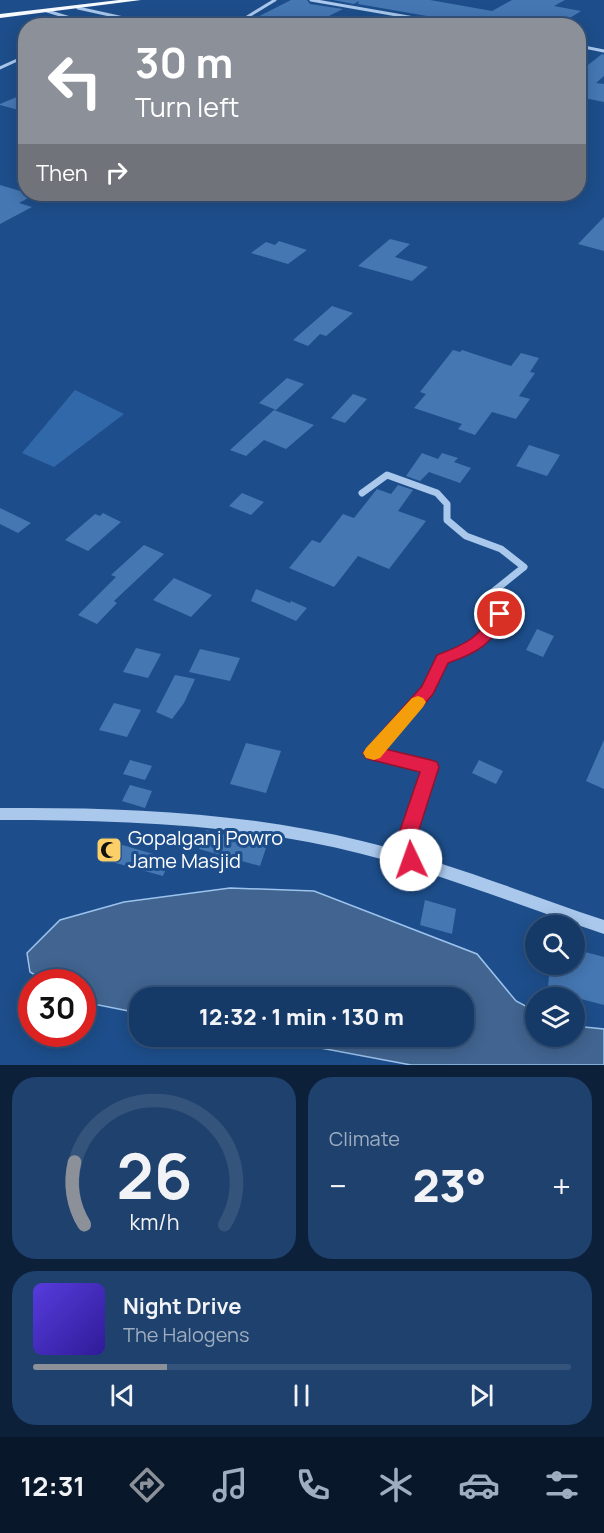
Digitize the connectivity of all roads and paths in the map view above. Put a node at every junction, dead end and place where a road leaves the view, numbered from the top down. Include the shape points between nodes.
1 (137, 0) edge
2 (275, 0) edge
3 (311, 0) edge
4 (78, 8) junction
5 (47, 11) junction
6 (0, 16) edge
7 (70, 18) edge
8 (123, 18) edge
9 (246, 18) edge
10 (414, 18) edge
11 (586, 47) edge
12 (604, 51) edge
13 (18, 60) edge
14 (0, 68) edge
15 (362, 493) dead end
16 (0, 814) edge
17 (411, 860) junction
18 (604, 927) edge

1 - 4 highway
2 - 9 street
3 - 10 street
4 - 5 highway
4 - 8 street
5 - 6 highway
5 - 7 street
11 - 12 street
13 - 14 street
15 - 17 street via 387,475 437,493 447,504 447,520 466,536 501,549 524,567 484,599 500,614 488,635 470,649 442,659 428,690 372,753 431,767 406,839
16 - 17 street via 68,813 230,823 292,832
17 - 18 street

